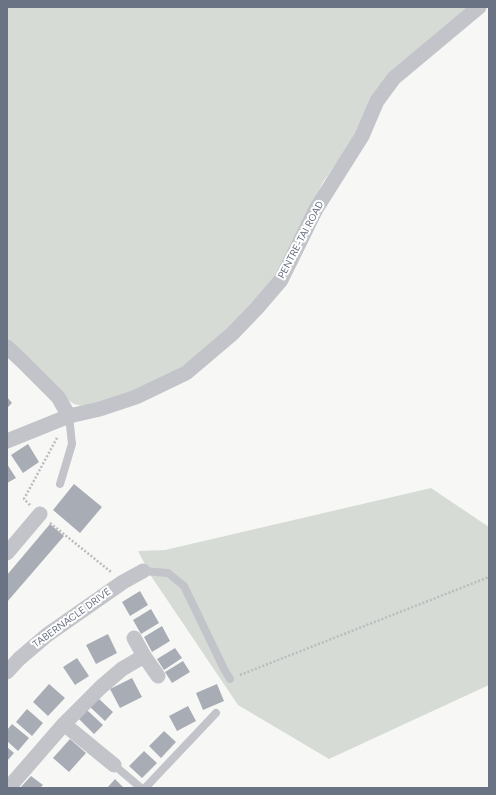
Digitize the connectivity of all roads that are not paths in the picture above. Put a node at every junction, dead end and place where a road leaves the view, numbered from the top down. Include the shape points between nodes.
1 (479, 7) edge
2 (7, 347) edge
3 (69, 416) junction
4 (7, 440) edge
5 (60, 484) dead end
6 (40, 514) road end
7 (7, 554) edge
8 (143, 571) joint
9 (134, 638) dead end
10 (144, 656) junction
11 (7, 672) edge
12 (158, 676) dead end
13 (230, 679) road end
14 (216, 713) dead end
15 (64, 724) junction
16 (114, 765) joint
17 (10, 788) edge
18 (141, 788) edge
19 (145, 788) edge

1 - 3 street, PENTRE-TAI ROAD via 394,78 377,101 362,136 316,208 280,280 232,334 186,373 136,397
2 - 3 street via 58,397
3 - 4 street, PENTRE-TAI ROAD
3 - 5 lane via 72,444
6 - 7 street
8 - 11 street, TABERNACLE DRIVE via 47,634
8 - 13 lane via 168,573 184,586
9 - 10 street
10 - 12 street
10 - 15 street via 101,686
14 - 19 lane
15 - 16 street
15 - 17 street
16 - 18 lane

